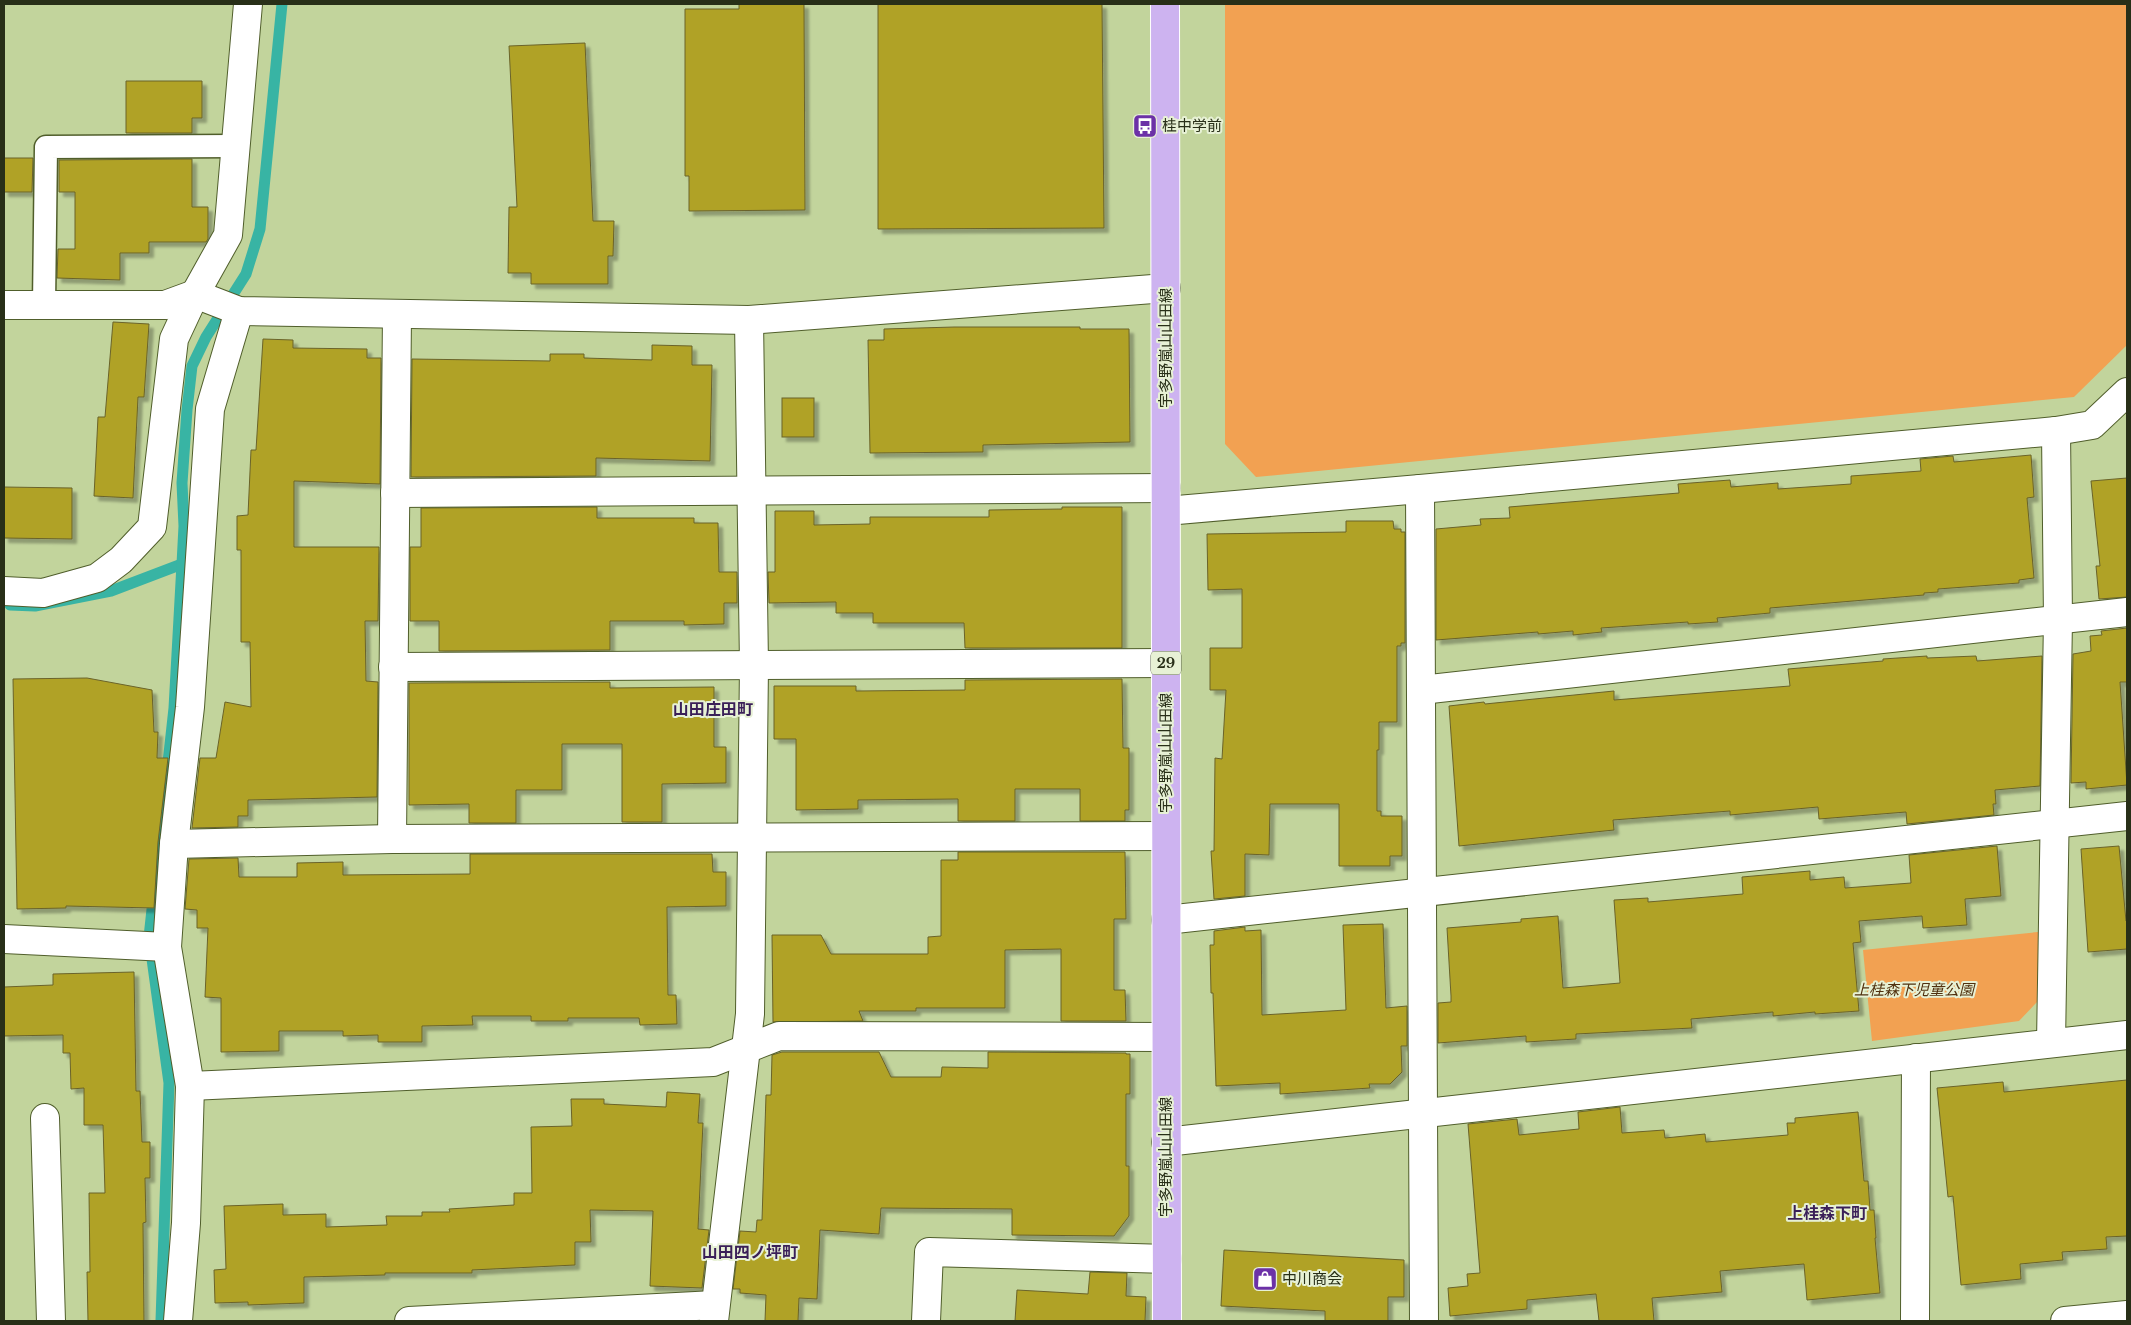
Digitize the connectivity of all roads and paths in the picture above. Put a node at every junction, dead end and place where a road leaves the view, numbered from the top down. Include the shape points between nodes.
1 (248, 4) edge
2 (1165, 4) edge
3 (235, 146) junction
4 (1166, 288) junction
5 (195, 294) junction
6 (44, 304) junction
7 (4, 305) edge
8 (239, 311) junction
9 (397, 314) junction
10 (749, 320) junction
11 (2127, 392) edge
12 (2056, 431) junction
13 (1420, 489) junction
14 (751, 490) junction
15 (395, 493) junction
16 (1166, 499) junction
17 (4, 591) edge
18 (2127, 612) edge
19 (2058, 619) junction
20 (1166, 662) junction
21 (754, 665) junction
22 (393, 667) junction
23 (1421, 690) junction
24 (2127, 816) edge
25 (2056, 824) junction
26 (1166, 836) junction
27 (751, 837) junction
28 (392, 839) junction
29 (174, 844) junction
30 (1422, 892) junction
31 (1166, 920) junction
32 (4, 939) edge
33 (167, 946) junction
34 (2127, 1034) edge
35 (1166, 1038) junction
36 (2051, 1043) junction
37 (745, 1051) junction
38 (1916, 1058) junction
39 (190, 1086) junction
40 (1423, 1114) junction
41 (45, 1118) dead end
42 (1166, 1142) junction
43 (1166, 1259) junction
44 (715, 1313) edge
45 (2127, 1315) edge
46 (51, 1321) edge
47 (178, 1321) edge
48 (409, 1321) edge
49 (926, 1321) edge
50 (1166, 1321) edge
51 (1424, 1321) edge
52 (1915, 1321) edge
53 (2065, 1321) edge

1 - 3 street
2 - 4 main road, 宇多野嵐山山田線 / 29
3 - 5 street via 228,235
3 - 6 lane via 46,147
4 - 10 street
4 - 16 main road, 宇多野嵐山山田線 / 29
5 - 6 street via 166,305
5 - 8 street
5 - 17 street via 174,339 152,527 121,560 97,578 44,593
6 - 7 street
8 - 9 street
8 - 29 street via 210,409 190,707
9 - 10 street
9 - 15 street
10 - 14 street
11 - 12 street via 2092,425
12 - 13 street
12 - 19 street
13 - 16 street
13 - 23 street
14 - 15 street
14 - 16 street
14 - 21 street
15 - 22 street
16 - 20 main road, 宇多野嵐山山田線 / 29
18 - 19 street
19 - 23 street
19 - 25 street
20 - 21 street
20 - 26 main road, 宇多野嵐山山田線 / 29
21 - 22 street
21 - 27 street
22 - 28 street
23 - 30 street
24 - 25 street
25 - 30 street
25 - 36 street
26 - 27 street
26 - 31 main road, 宇多野嵐山山田線 / 29
27 - 28 street
27 - 37 street via 750,1014
28 - 29 street
29 - 33 street
30 - 31 street
30 - 40 street
31 - 35 main road, 宇多野嵐山山田線 / 29
32 - 33 street
33 - 39 street
34 - 36 street
35 - 37 street via 779,1036
35 - 42 main road, 宇多野嵐山山田線 / 29
36 - 38 street
37 - 39 street via 713,1062
37 - 44 street
38 - 40 street
38 - 52 street
39 - 47 street via 186,1223
40 - 42 street
40 - 51 street
41 - 46 street
42 - 43 main road, 宇多野嵐山山田線 / 29
43 - 49 street via 929,1252
43 - 50 main road, 宇多野嵐山山田線 / 29
44 - 48 street
45 - 53 street

